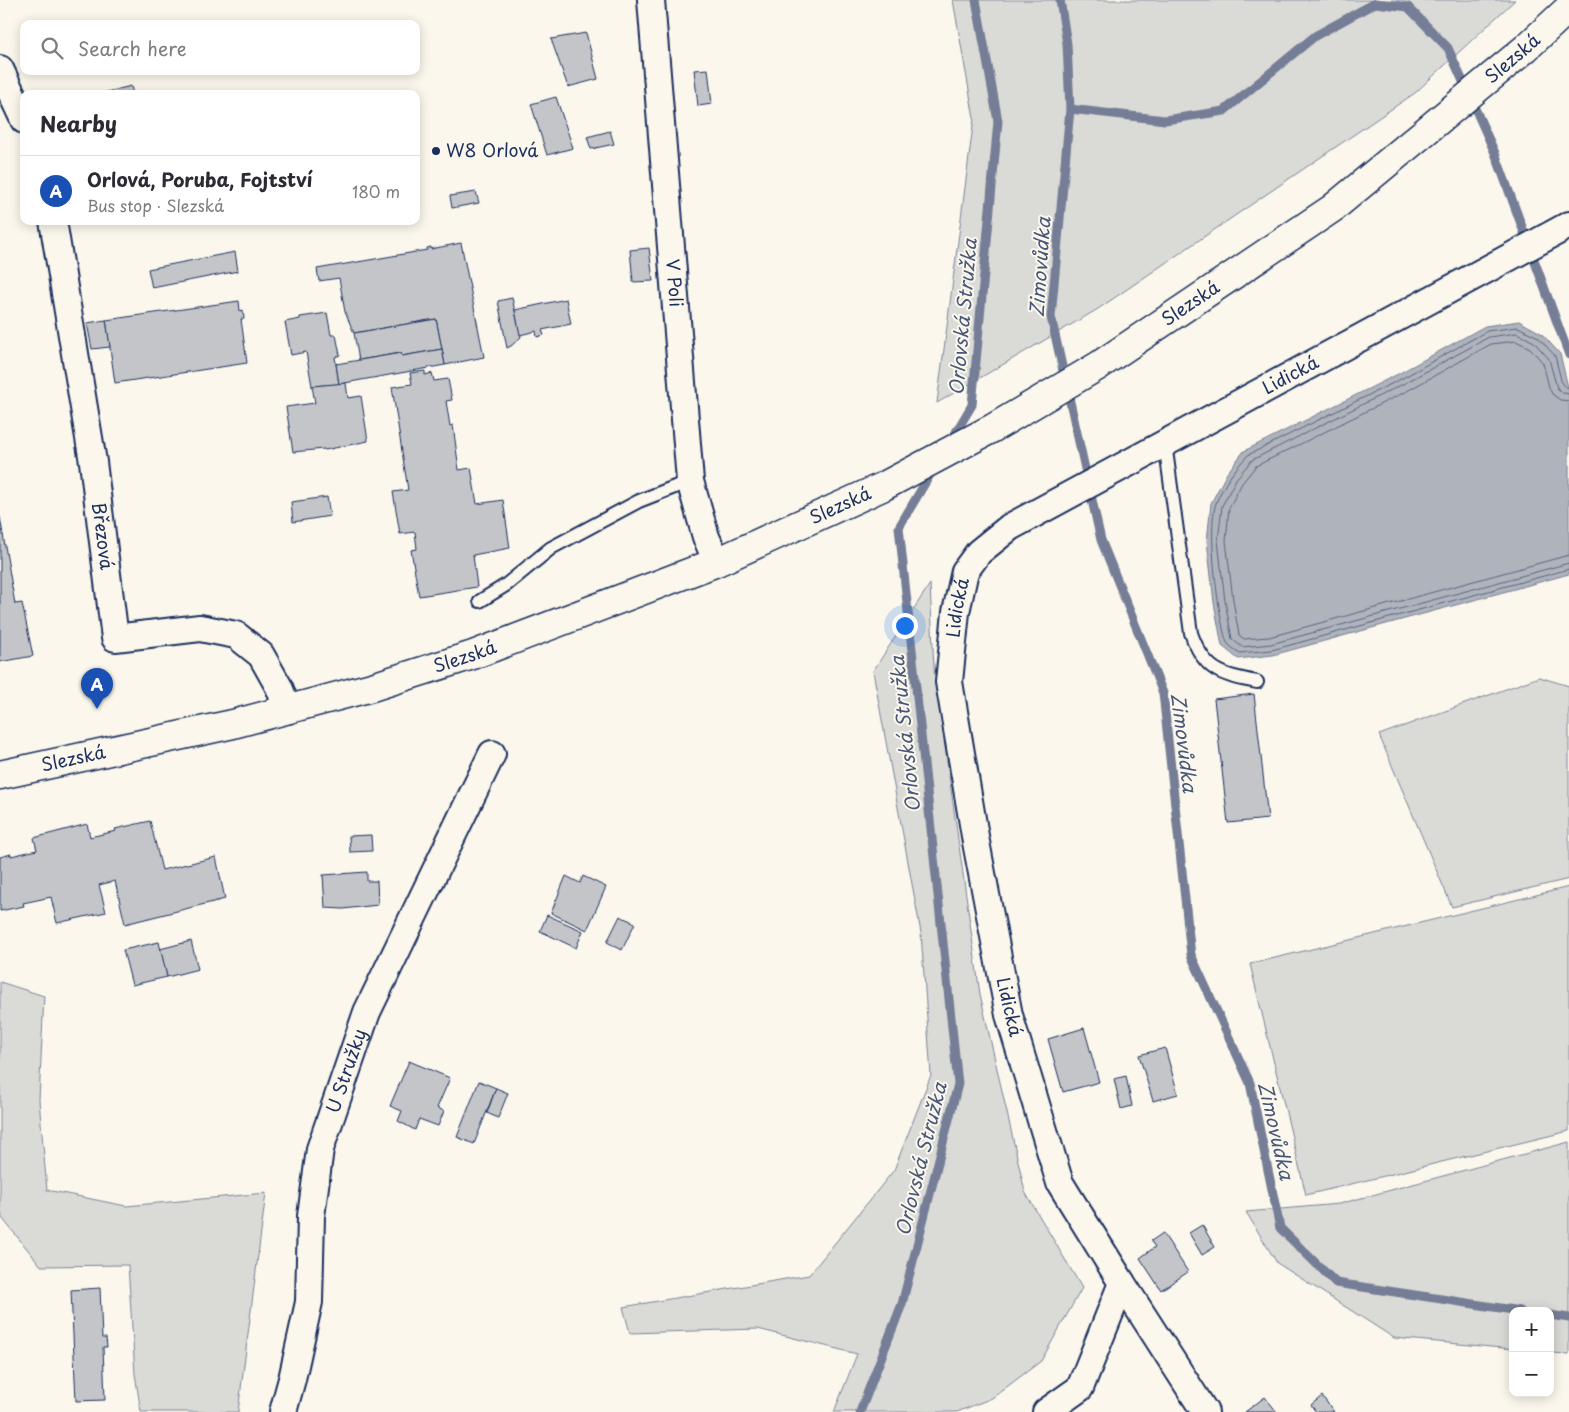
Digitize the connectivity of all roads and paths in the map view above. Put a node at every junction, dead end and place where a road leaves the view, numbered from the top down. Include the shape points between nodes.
1 (651, 0) edge
2 (1569, 8) edge
3 (0, 69) edge
4 (20, 112) edge
5 (54, 225) edge
6 (1569, 225) edge
7 (1166, 443) junction
8 (690, 481) junction
9 (717, 562) junction
10 (480, 601) dead end
11 (1257, 682) dead end
12 (288, 710) junction
13 (492, 754) dead end
14 (0, 775) edge
15 (1122, 1283) junction
16 (283, 1412) edge
17 (1046, 1412) edge
18 (1205, 1412) edge

1 - 8 street, V Poli
2 - 9 street, Slezská via 1526,48 1333,208 1098,366 994,428 884,486
3 - 4 street
5 - 12 street, Březová via 93,462 115,638 200,628 236,635 262,655
6 - 7 street, Lidická
7 - 11 lane via 1191,633 1203,658 1211,666 1226,676
7 - 15 street, Lidická via 1010,527 979,552 966,571 956,612 948,682 1009,1014 1060,1183
8 - 9 street, V Poli via 706,537
8 - 10 lane via 639,501 551,548 506,585
9 - 12 street, Slezská via 473,655
12 - 14 street, Slezská
13 - 16 street, U Stružky via 367,1012 320,1149 311,1216 309,1302
15 - 17 street via 1080,1388
15 - 18 street, Lidická

